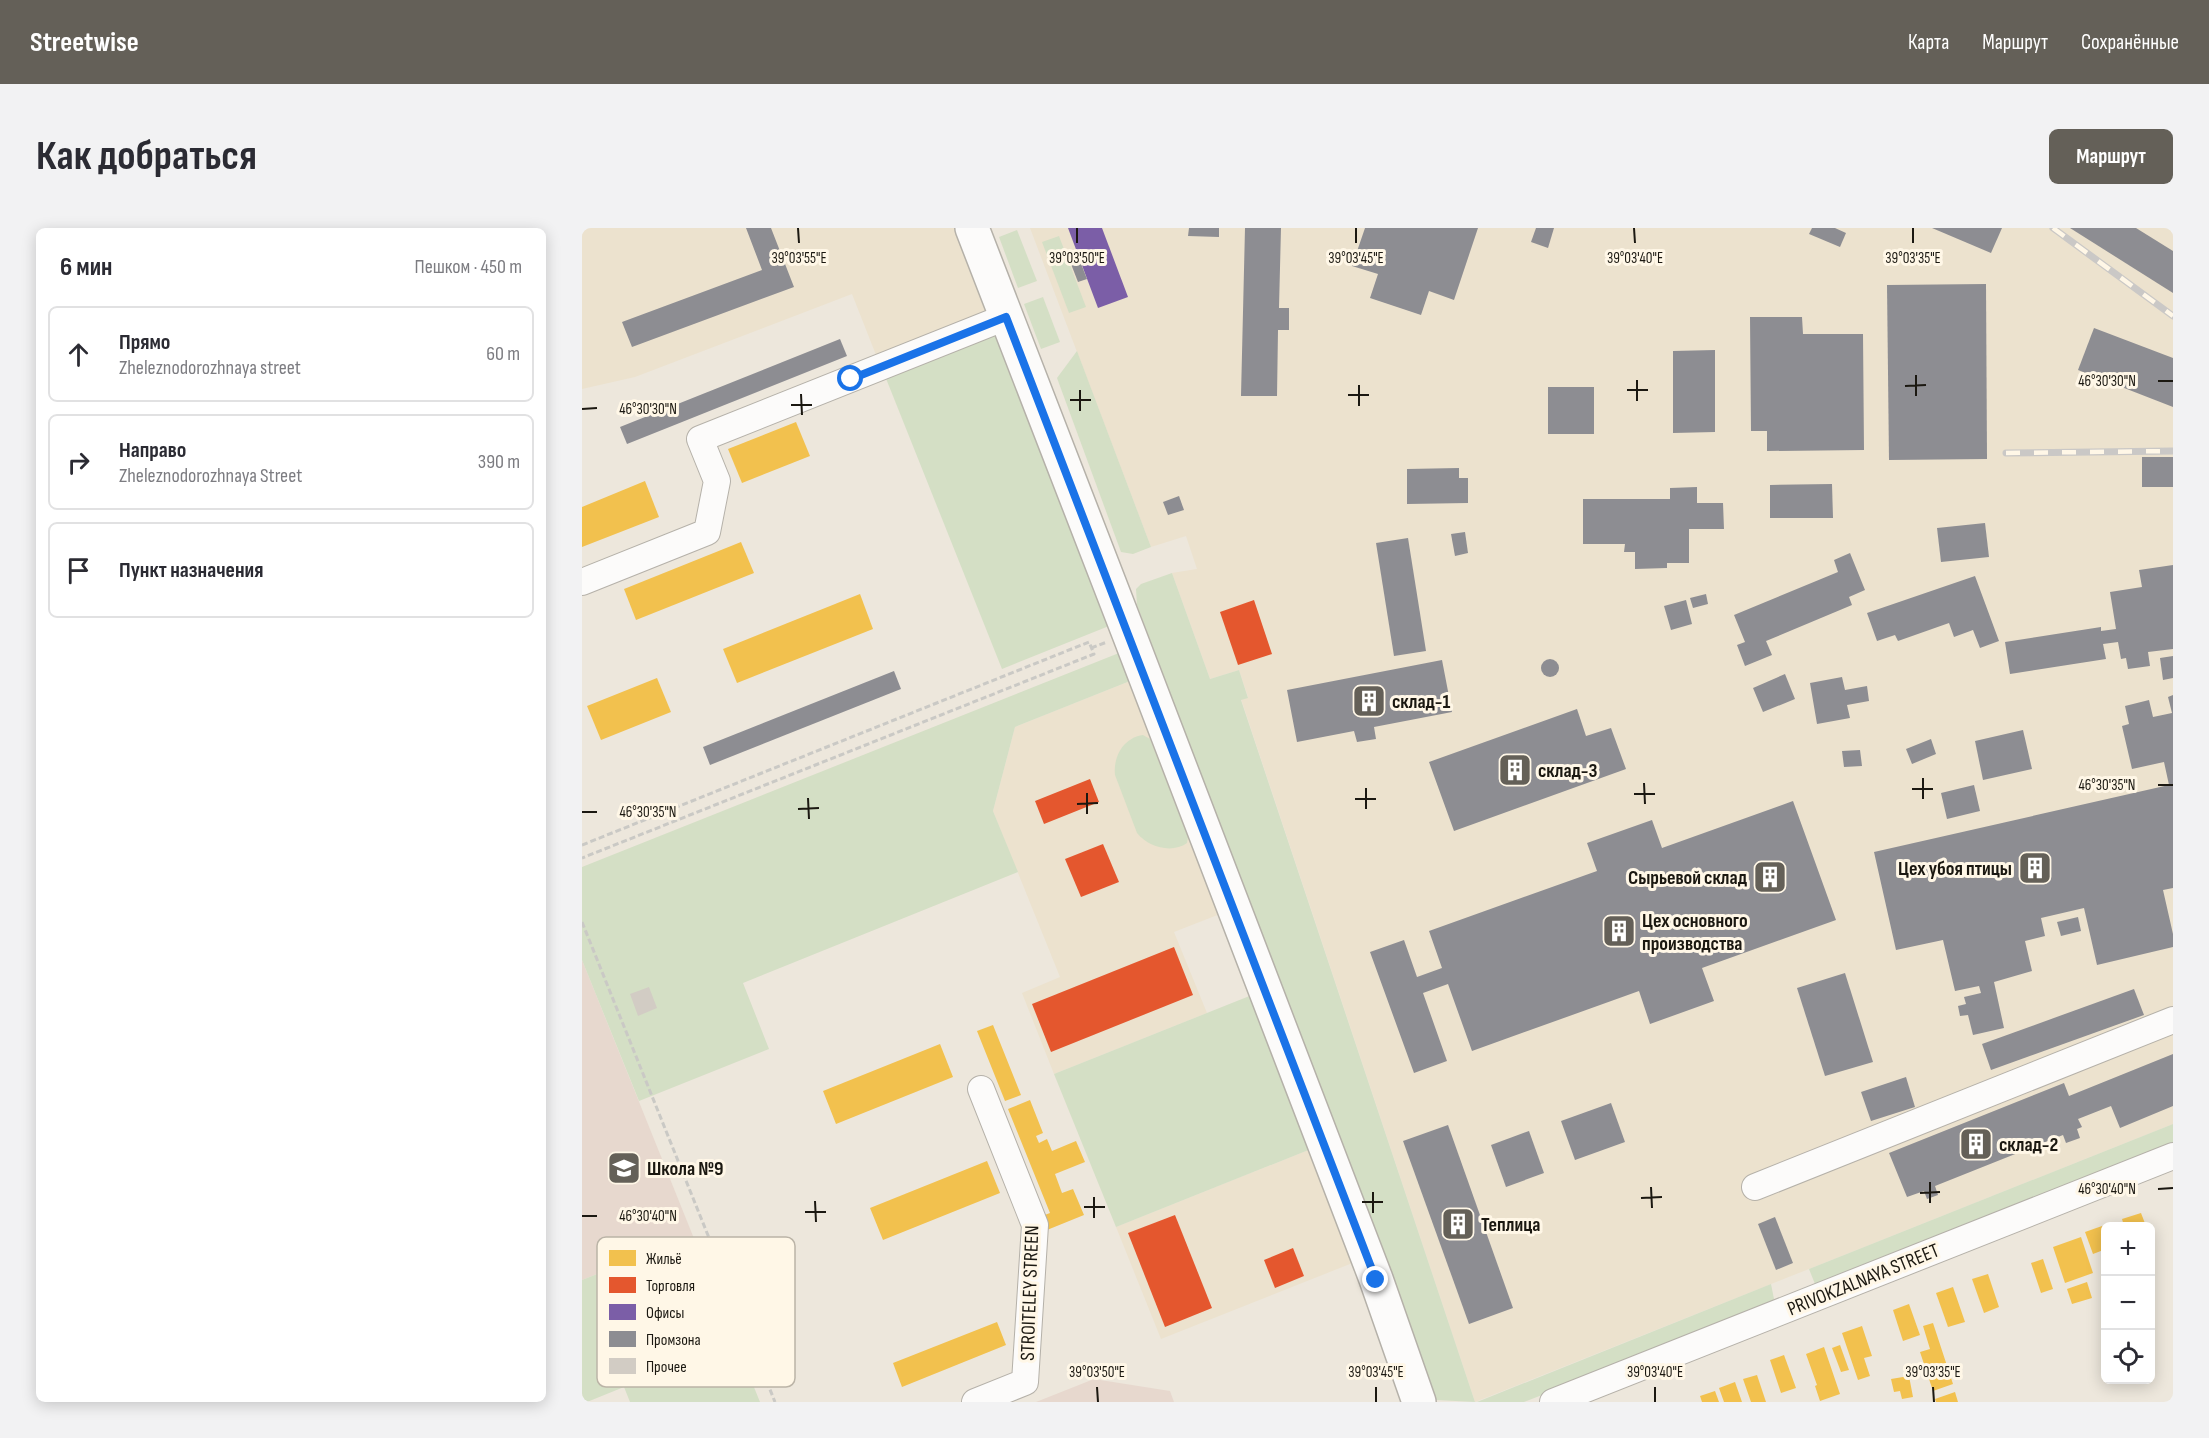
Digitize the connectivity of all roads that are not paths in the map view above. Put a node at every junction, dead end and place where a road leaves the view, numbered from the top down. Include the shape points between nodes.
1 (972, 228) edge
2 (1006, 317) junction
3 (582, 582) edge
4 (2173, 1020) edge
5 (981, 1089) dead end
6 (2173, 1156) edge
7 (1755, 1187) dead end
8 (975, 1402) edge
9 (1419, 1402) edge
10 (1553, 1402) edge

1 - 2 main road
2 - 3 street via 700,439 717,481 707,532
2 - 9 main road via 1376,1280
4 - 7 street
5 - 8 street, STROITELEY STREEN via 1035,1225 1025,1382
6 - 10 street, PRIVOKZALNAYA STREET

